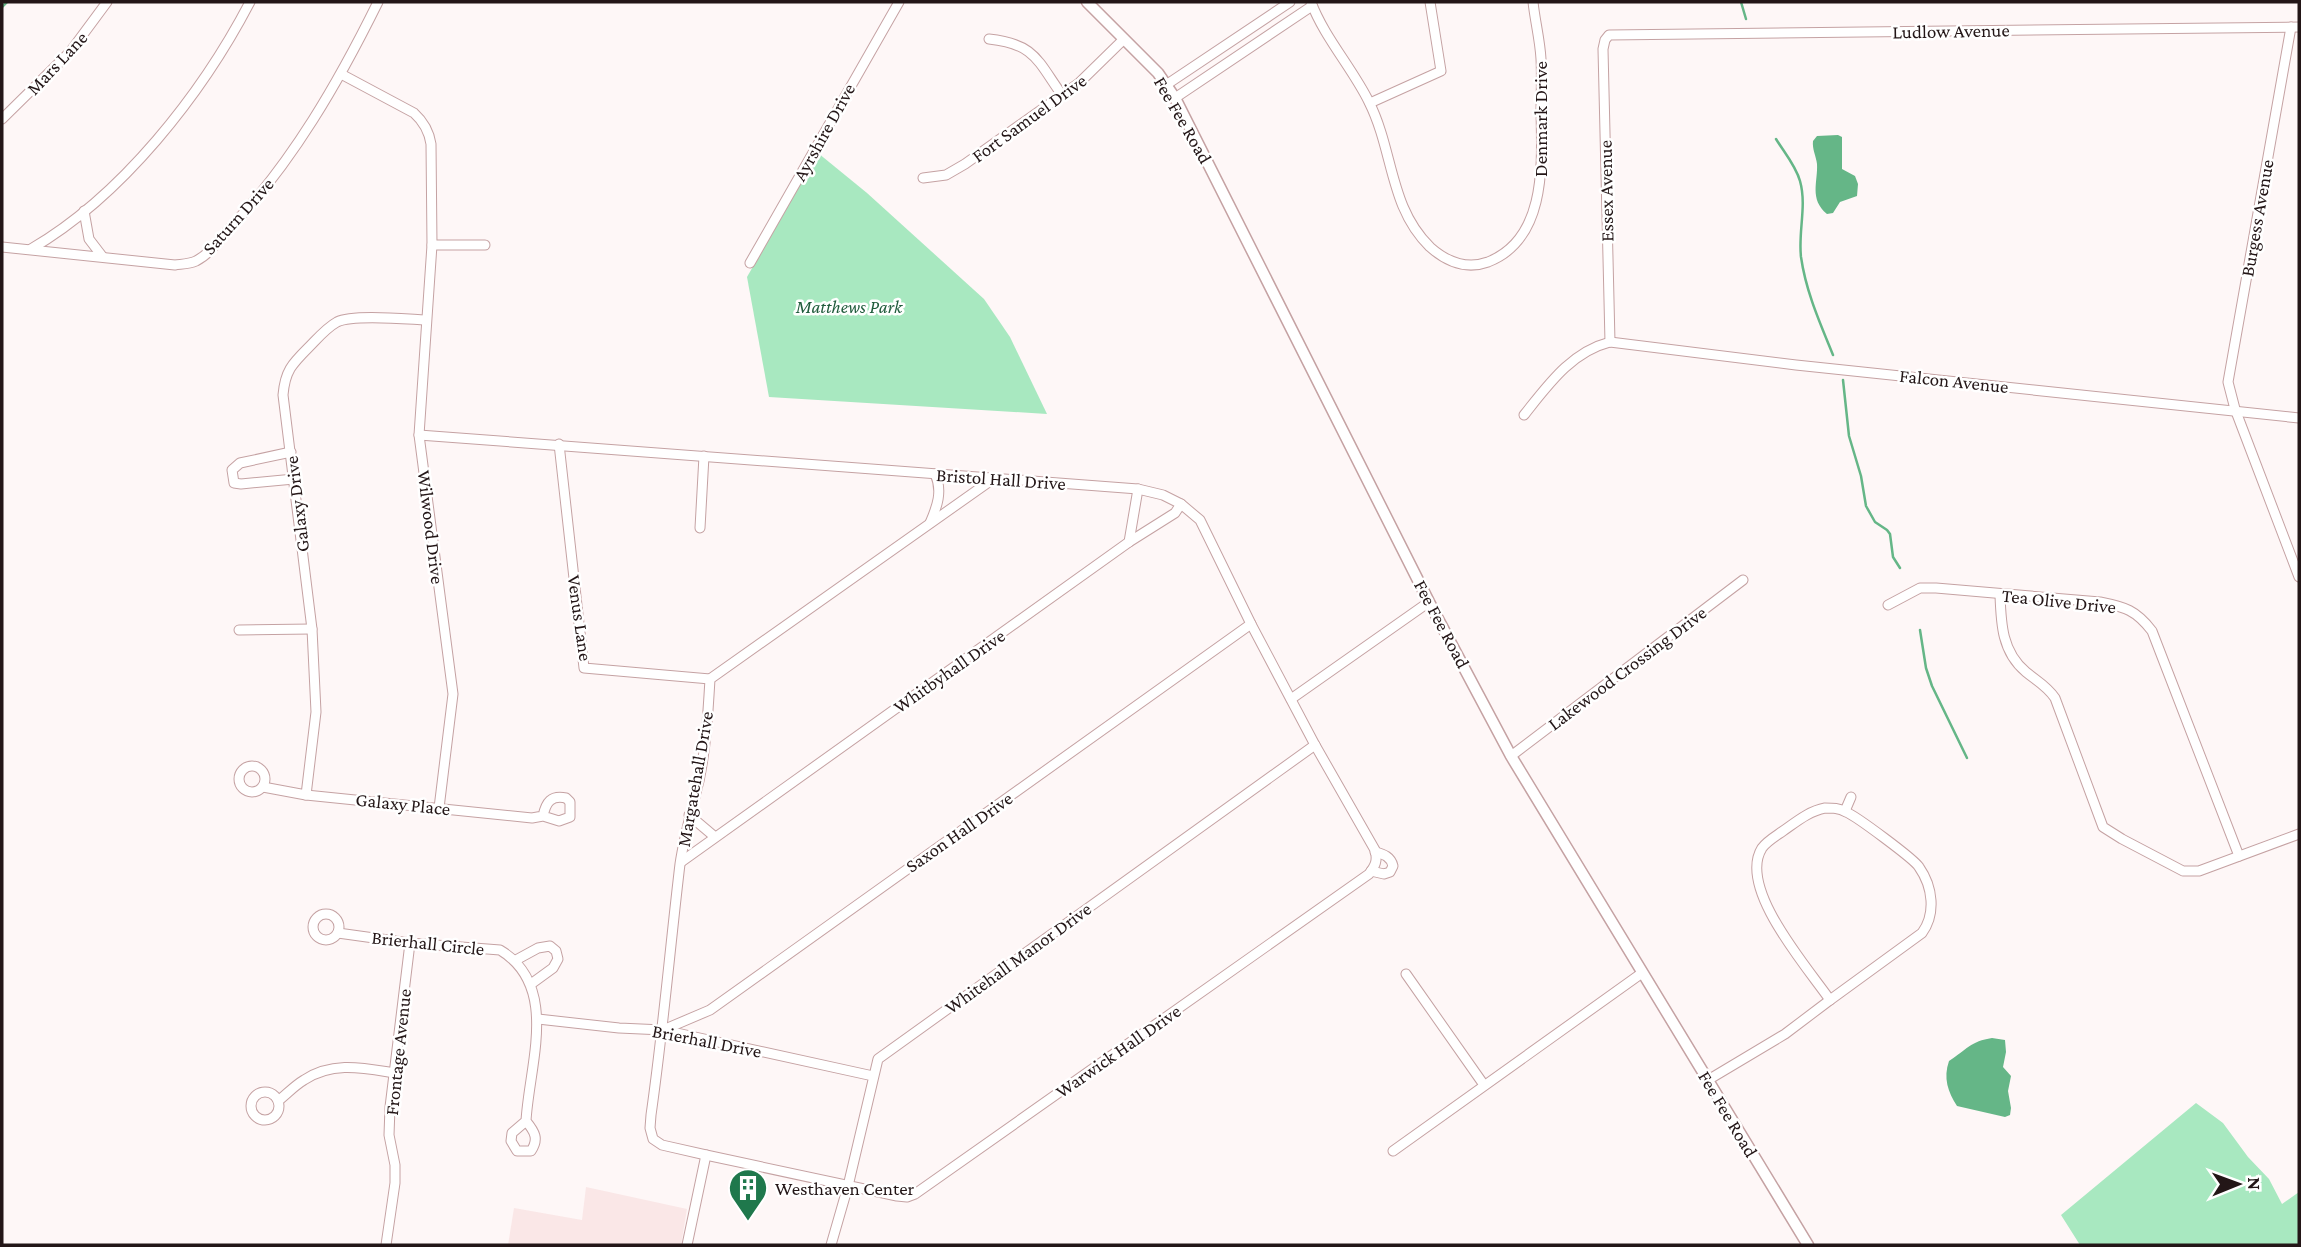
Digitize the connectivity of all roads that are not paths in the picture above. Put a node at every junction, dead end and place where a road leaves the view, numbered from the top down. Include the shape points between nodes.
1 (107, 2) edge
2 (250, 2) edge
3 (378, 2) edge
4 (899, 2) edge
5 (1087, 2) edge
6 (1290, 2) edge
7 (1430, 2) edge
8 (1533, 2) edge
9 (1311, 4) edge
10 (2295, 27) edge
11 (989, 39) dead end
12 (1124, 39) junction
13 (1605, 40) joint
14 (341, 74) junction
15 (1166, 85) junction
16 (1062, 96) junction
17 (1175, 98) junction
18 (1370, 103) junction
19 (2, 120) edge
20 (923, 178) dead end
21 (83, 211) junction
22 (432, 245) junction
23 (485, 245) dead end
24 (2, 247) edge
25 (30, 250) junction
26 (102, 257) junction
27 (750, 263) dead end
28 (425, 320) junction
29 (1610, 342) junction
30 (2235, 410) junction
31 (1524, 415) dead end
32 (2299, 418) edge
33 (419, 435) junction
34 (559, 444) junction
35 (291, 452) junction
36 (704, 456) junction
37 (935, 474) junction
38 (294, 479) junction
39 (993, 479) junction
40 (1138, 489) junction
41 (1181, 504) junction
42 (929, 524) junction
43 (700, 527) dead end
44 (1129, 542) junction
45 (2299, 577) edge
46 (1743, 580) dead end
47 (2000, 595) junction
48 (1429, 601) junction
49 (1888, 605) dead end
50 (1251, 625) junction
51 (312, 629) junction
52 (239, 630) dead end
53 (710, 680) junction
54 (1290, 699) junction
55 (1315, 746) junction
56 (1511, 756) junction
57 (263, 786) dead end
58 (306, 795) junction
59 (1851, 797) dead end
60 (439, 808) junction
61 (1845, 811) junction
62 (689, 815) junction
63 (543, 816) dead end
64 (2299, 834) edge
65 (715, 837) junction
66 (1375, 852) junction
67 (2239, 856) junction
68 (681, 862) junction
69 (1373, 869) junction
70 (338, 933) dead end
71 (410, 943) junction
72 (516, 960) junction
73 (1642, 973) junction
74 (1406, 974) dead end
75 (531, 984) junction
76 (1830, 1000) junction
77 (538, 1019) junction
78 (663, 1030) junction
79 (395, 1073) junction
80 (873, 1076) junction
81 (1708, 1080) junction
82 (1484, 1085) junction
83 (278, 1101) dead end
84 (526, 1121) dead end
85 (653, 1139) joint
86 (1393, 1151) dead end
87 (706, 1155) junction
88 (848, 1186) junction
89 (386, 1245) edge
90 (687, 1245) edge
91 (831, 1245) edge
92 (1808, 1245) edge

1 - 19 street, Mars Lane via 70,52
2 - 21 street via 182,109 132,166
3 - 14 street, Saturn Drive
4 - 27 street, Ayrshire Drive
5 - 12 street, Fee Fee Road
6 - 15 street
7 - 18 street via 1441,71
8 - 18 street, Denmark Drive via 1541,58 1542,172 1528,223 1504,253 1472,265 1451,262 1431,248 1399,200
9 - 17 street
9 - 18 street
10 - 13 street, Ludlow Avenue via 1609,35
10 - 30 street, Burgess Avenue via 2228,382
11 - 16 street via 1027,49
12 - 15 street, Fee Fee Road
12 - 16 street, Fort Samuel Drive
13 - 29 street, Essex Avenue
14 - 22 street, Wilwood Drive via 414,113 426,128 432,160
14 - 26 street, Saturn Drive via 278,172 201,257 175,265
15 - 17 street, Fee Fee Road
16 - 20 street, Fort Samuel Drive via 954,172
17 - 48 street, Fee Fee Road
21 - 25 street
21 - 26 street via 89,239
22 - 23 street
22 - 28 street, Wilwood Drive
24 - 25 street, Saturn Drive
25 - 26 street, Saturn Drive
28 - 33 street, Wilwood Drive
28 - 35 street, Galaxy Drive via 338,321 293,363 285,376 283,395
29 - 30 street, Falcon Avenue
29 - 31 street via 1567,365
30 - 32 street, Falcon Avenue
30 - 45 street, Burgess Avenue
33 - 34 street, Bristol Hall Drive
33 - 60 street, Wilwood Drive via 453,694
34 - 36 street, Bristol Hall Drive
34 - 53 street, Venus Lane via 584,668
35 - 38 street, Galaxy Drive
35 - 38 street via 240,463 232,477 234,483 241,484
36 - 37 street, Bristol Hall Drive
36 - 43 street
37 - 39 street, Bristol Hall Drive
37 - 42 street via 939,498
38 - 51 street, Galaxy Drive
39 - 40 street, Bristol Hall Drive
39 - 42 street
40 - 41 street, Bristol Hall Drive
40 - 44 street
41 - 44 street, Whitbyhall Drive via 1175,513
41 - 50 street, Bristol Hall Drive via 1200,520
42 - 53 street
44 - 65 street, Whitbyhall Drive
46 - 56 street, Lakewood Crossing Drive
47 - 49 street, Tea Olive Drive via 1920,588
47 - 67 street, Tea Olive Drive via 2100,601 2139,615 2152,631
47 - 67 street via 2008,650 2055,698 2103,827 2183,871 2199,871
48 - 54 street
48 - 56 street, Fee Fee Road
50 - 54 street, Bristol Hall Drive
50 - 78 street, Saxon Hall Drive via 731,996
51 - 52 street
51 - 58 street, Galaxy Drive via 316,712
53 - 62 street, Margatehall Drive via 704,749
54 - 55 street, Bristol Hall Drive
55 - 66 street, Bristol Hall Drive
55 - 80 street, Whitehall Manor Drive via 885,1052
56 - 73 street, Fee Fee Road
57 - 58 street, Galaxy Place
58 - 60 street, Galaxy Place
59 - 61 street
60 - 63 street, Galaxy Place
61 - 76 street via 1815,810 1770,840 1762,848 1757,866 1761,890 1775,922
61 - 76 street via 1919,865 1932,913 1922,933
62 - 65 street
62 - 68 street, Margatehall Drive
64 - 67 street
65 - 68 street, Whitbyhall Drive
66 - 69 street, Bristol Hall Drive
66 - 69 street, Bristol Hall Drive via 1392,860 1393,866 1384,874
68 - 78 street, Margatehall Drive
69 - 88 street, Warwick Hall Drive via 915,1194 897,1196
70 - 71 street, Brierhall Circle
71 - 72 street, Brierhall Circle via 500,950
71 - 79 street, Frontage Avenue
72 - 75 street
72 - 75 street via 538,948 550,946 556,951 553,968
73 - 81 street, Fee Fee Road
73 - 82 street
74 - 82 street
75 - 77 street
76 - 81 street via 1785,1034
77 - 78 street, Brierhall Drive
77 - 84 street
78 - 80 street, Brierhall Drive
78 - 85 street, Margatehall Drive via 650,1128
79 - 83 street via 352,1066 329,1068 300,1082
79 - 89 street, Frontage Avenue via 389,1135 395,1183
80 - 88 street, Whitehall Manor Drive
81 - 92 street, Fee Fee Road
82 - 86 street
85 - 87 street, Warwick Hall Drive
87 - 88 street, Warwick Hall Drive
87 - 90 street
88 - 91 street, Whitehall Manor Drive

